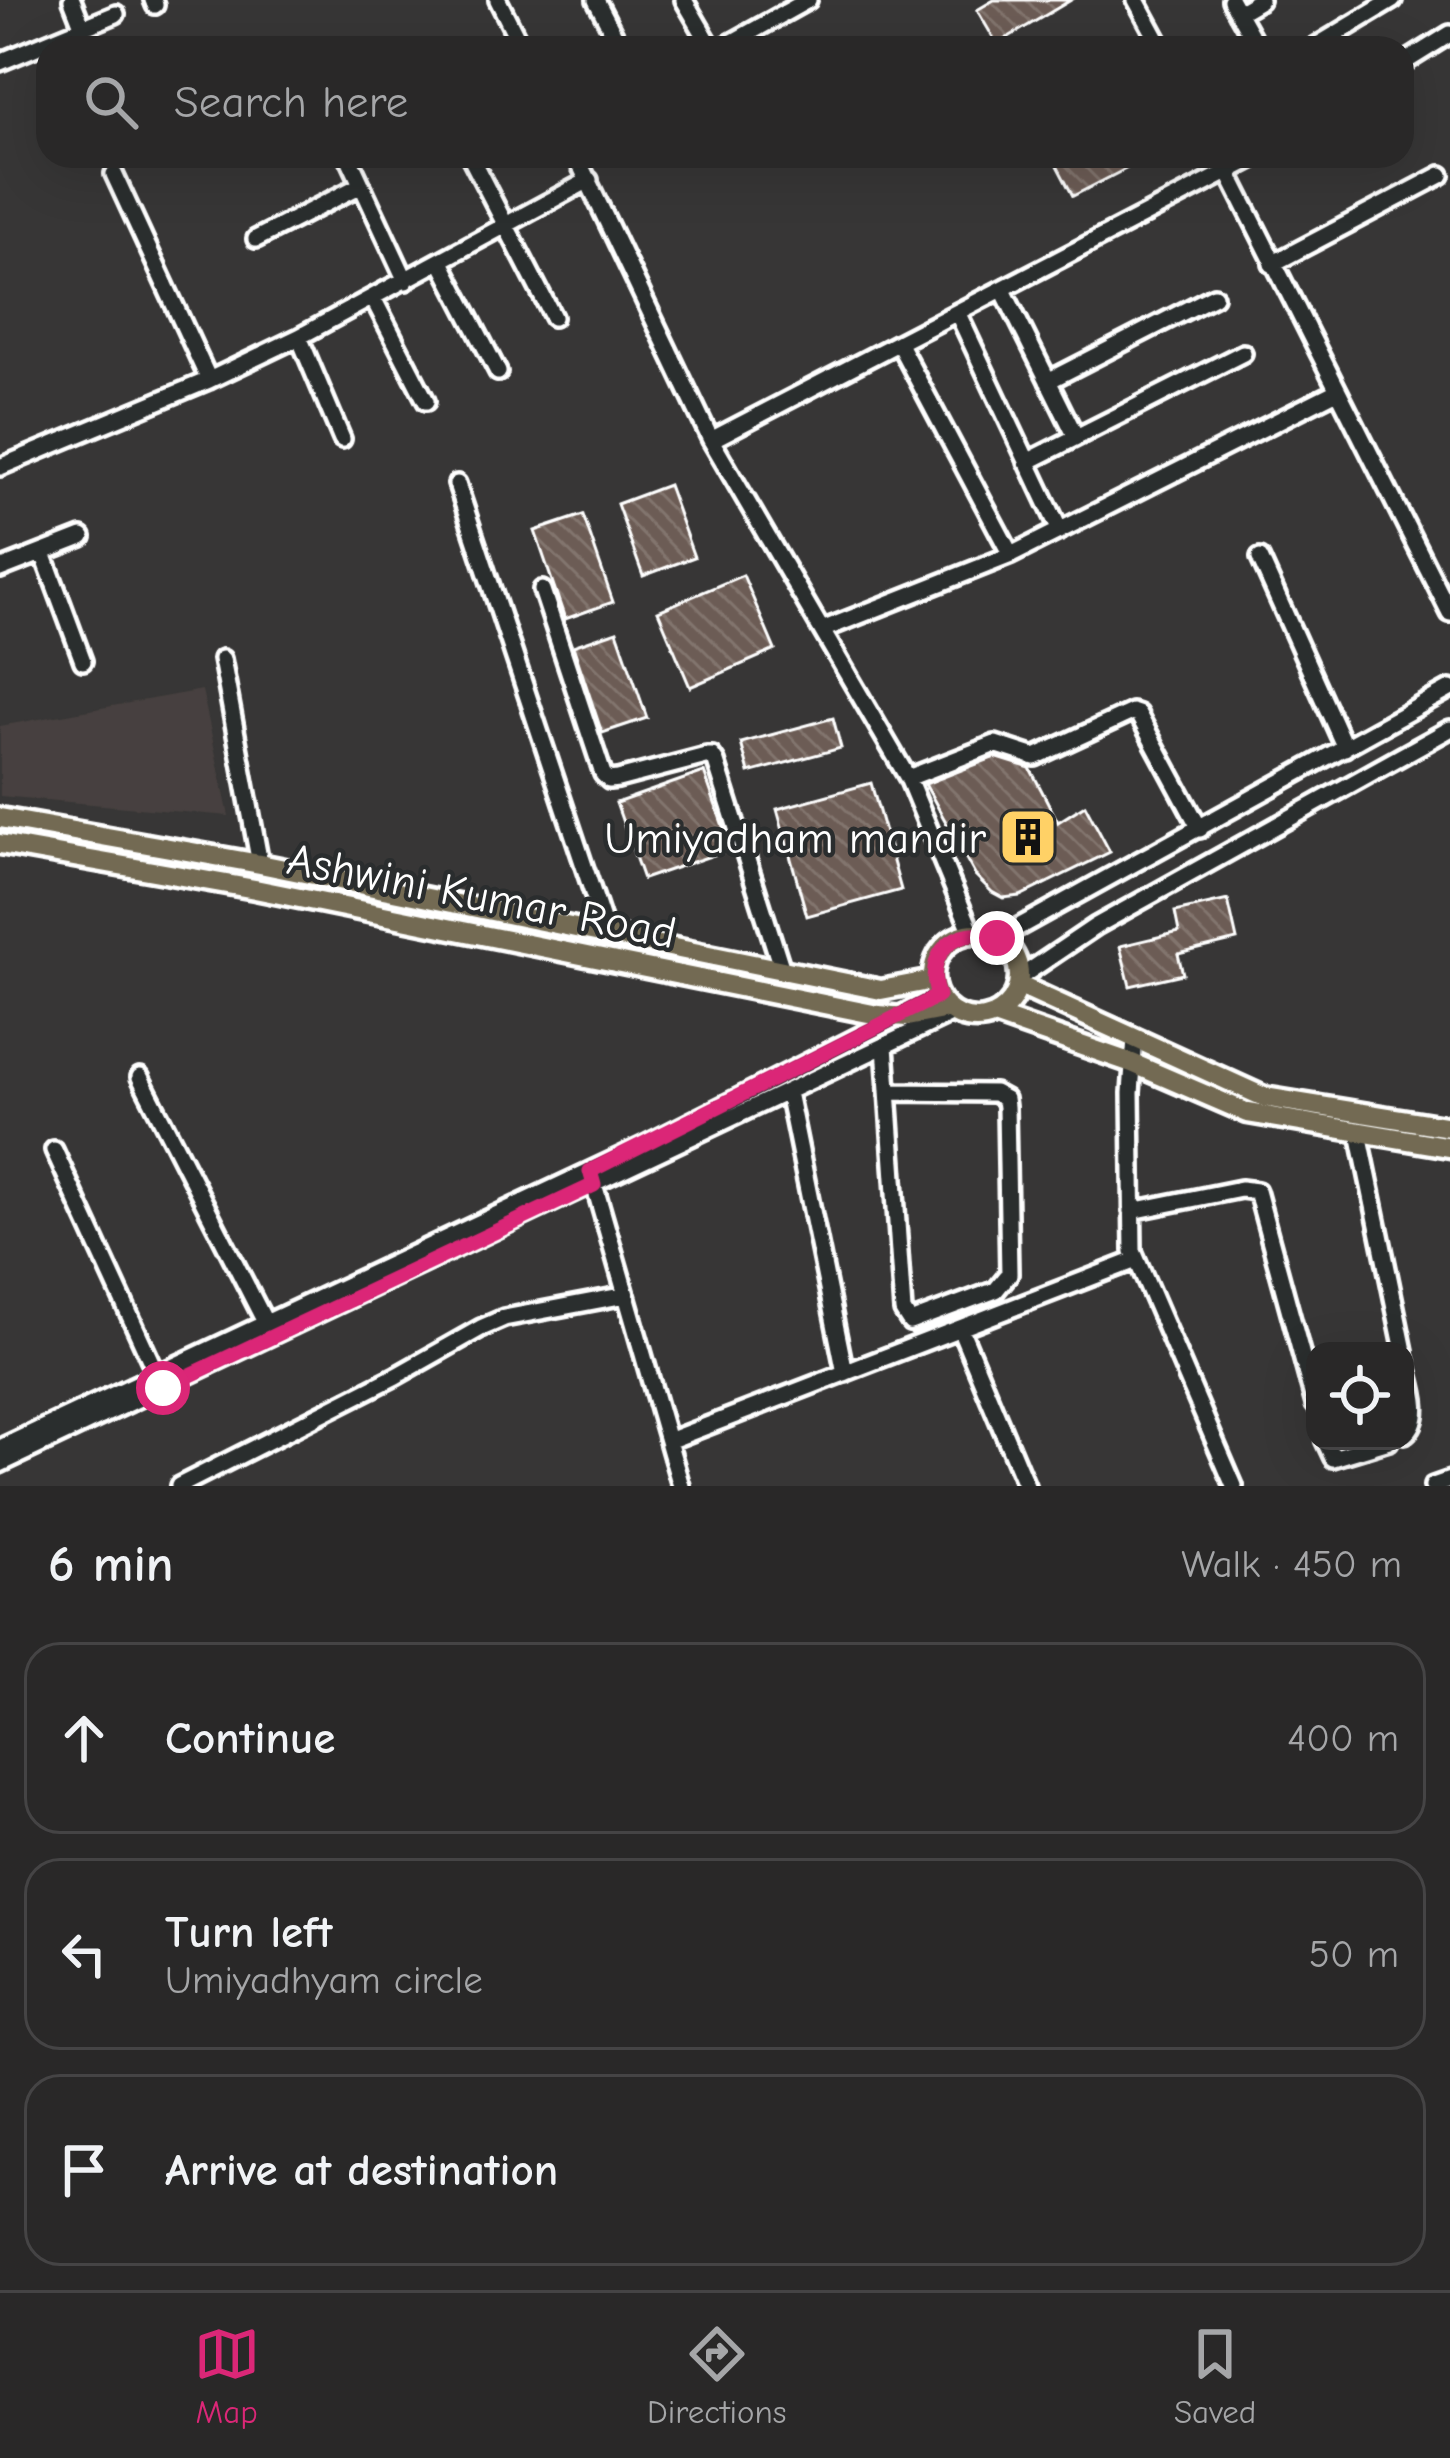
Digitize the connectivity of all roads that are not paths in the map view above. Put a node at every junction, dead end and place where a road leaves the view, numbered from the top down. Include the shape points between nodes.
1 (72, 0) edge
2 (498, 0) edge
3 (596, 0) edge
4 (684, 0) edge
5 (808, 0) edge
6 (1136, 0) edge
7 (1260, 0) edge
8 (1393, 0) edge
9 (779, 6) edge
10 (1235, 6) edge
11 (116, 14) dead end
12 (83, 28) junction
13 (1450, 34) edge
14 (63, 36) edge
15 (516, 36) edge
16 (615, 36) edge
17 (705, 36) edge
18 (738, 36) edge
19 (1156, 36) edge
20 (1251, 36) edge
21 (1333, 36) edge
22 (36, 47) edge
23 (1414, 56) edge
24 (0, 62) edge
25 (353, 168) edge
26 (476, 168) edge
27 (583, 168) edge
28 (1226, 168) edge
29 (1239, 168) edge
30 (114, 174) dead end
31 (1229, 174) junction
32 (1441, 175) dead end
33 (589, 181) junction
34 (361, 185) junction
35 (506, 226) junction
36 (256, 238) dead end
37 (441, 262) junction
38 (1272, 264) junction
39 (406, 281) junction
40 (1003, 290) junction
41 (1214, 296) dead end
42 (374, 298) junction
43 (958, 314) junction
44 (553, 317) dead end
45 (299, 337) junction
46 (899, 344) junction
47 (1243, 353) dead end
48 (498, 372) dead end
49 (208, 380) junction
50 (1048, 380) junction
51 (1337, 391) junction
52 (426, 401) dead end
53 (1076, 437) junction
54 (342, 439) dead end
55 (711, 440) junction
56 (1028, 462) junction
57 (0, 467) edge
58 (457, 484) dead end
59 (1060, 531) junction
60 (82, 537) dead end
61 (43, 553) junction
62 (1011, 555) junction
63 (1260, 558) dead end
64 (0, 569) edge
65 (542, 590) dead end
66 (1450, 613) edge
67 (822, 630) junction
68 (222, 658) dead end
69 (83, 662) dead end
70 (1450, 689) edge
71 (1450, 729) edge
72 (1345, 748) junction
73 (908, 778) junction
74 (0, 818) edge
75 (1200, 830) junction
76 (0, 844) edge
77 (260, 864) junction
78 (972, 933) junction
79 (608, 935) junction
80 (997, 938) junction
81 (782, 970) junction
82 (1018, 981) junction
83 (943, 999) junction
84 (994, 1015) junction
85 (901, 1016) junction
86 (1135, 1038) junction
87 (885, 1046) junction
88 (1132, 1063) junction
89 (140, 1078) dead end
90 (788, 1093) junction
91 (888, 1093) junction
92 (1450, 1127) edge
93 (1359, 1133) junction
94 (1450, 1147) edge
95 (54, 1150) dead end
96 (592, 1178) junction
97 (1132, 1211) junction
98 (1136, 1261) junction
99 (626, 1295) junction
100 (266, 1324) junction
101 (961, 1328) junction
102 (1402, 1342) edge
103 (1306, 1371) edge
104 (845, 1373) junction
105 (157, 1375) junction
106 (668, 1442) junction
107 (0, 1448) edge
108 (1329, 1450) edge
109 (1359, 1450) edge
110 (0, 1464) edge
111 (1450, 1480) edge
112 (179, 1486) edge
113 (680, 1486) edge
114 (1026, 1486) edge
115 (1234, 1486) edge
116 (1433, 1486) edge

1 - 12 street
2 - 15 street
3 - 16 street
4 - 17 street
5 - 9 street
6 - 19 street
7 - 10 street
8 - 21 street
9 - 18 street
10 - 20 street
11 - 12 street
12 - 14 street
13 - 23 street
22 - 24 street
25 - 34 street
26 - 35 street
27 - 33 street
28 - 31 street
29 - 31 street
30 - 49 street
31 - 38 street
31 - 40 street
32 - 38 street
33 - 35 street
33 - 55 street
34 - 36 street
34 - 39 street
35 - 37 street
35 - 44 street
37 - 39 street
37 - 48 street
38 - 51 street
39 - 42 street
40 - 43 street
40 - 50 street
41 - 50 street
42 - 45 street
42 - 52 street
43 - 46 street
43 - 56 street
45 - 49 street
45 - 54 street
46 - 55 street
46 - 62 street
47 - 53 street
49 - 57 street
50 - 53 street
51 - 59 street
51 - 66 street
53 - 56 street
55 - 67 street
56 - 59 street
58 - 79 street
59 - 62 street
60 - 61 street
61 - 64 street
61 - 69 street
62 - 67 street
63 - 72 street
65 - 81 street via 609,780 706,756 716,762
67 - 73 street
68 - 77 street
70 - 72 street
71 - 82 street via 1096,926
72 - 75 street
73 - 75 street via 995,744 1035,758 1138,713
73 - 78 street
74 - 77 main road, Ashwini Kumar Road
75 - 80 street
76 - 85 main road, Ashwini Kumar Road
77 - 79 main road, Ashwini Kumar Road
78 - 80 main road
78 - 83 main road via 939,954
79 - 81 main road, Ashwini Kumar Road
80 - 82 main road via 1013,955
81 - 83 main road, Ashwini Kumar Road
82 - 84 main road via 1012,1000
82 - 86 main road
83 - 84 main road via 970,1018
83 - 85 main road, Ashwini Kumar Road
83 - 87 street
84 - 88 main road
85 - 96 street
86 - 88 street
86 - 92 main road via 1264,1096
87 - 90 street
87 - 91 street
88 - 93 main road via 1248,1113
88 - 97 street
89 - 100 street
90 - 96 street
90 - 104 street
91 - 91 street via 903,1312 910,1322 1005,1283 1006,1107 994,1093
93 - 94 main road
93 - 102 street
95 - 105 street
96 - 99 street
96 - 100 street
96 - 110 street
97 - 98 street
97 - 103 street via 1257,1191
98 - 101 street
98 - 115 street
99 - 106 street
99 - 112 street via 504,1318
100 - 105 street
101 - 104 street
101 - 114 street
104 - 106 street
105 - 107 street
106 - 113 street
108 - 109 street via 1333,1458
111 - 116 street

